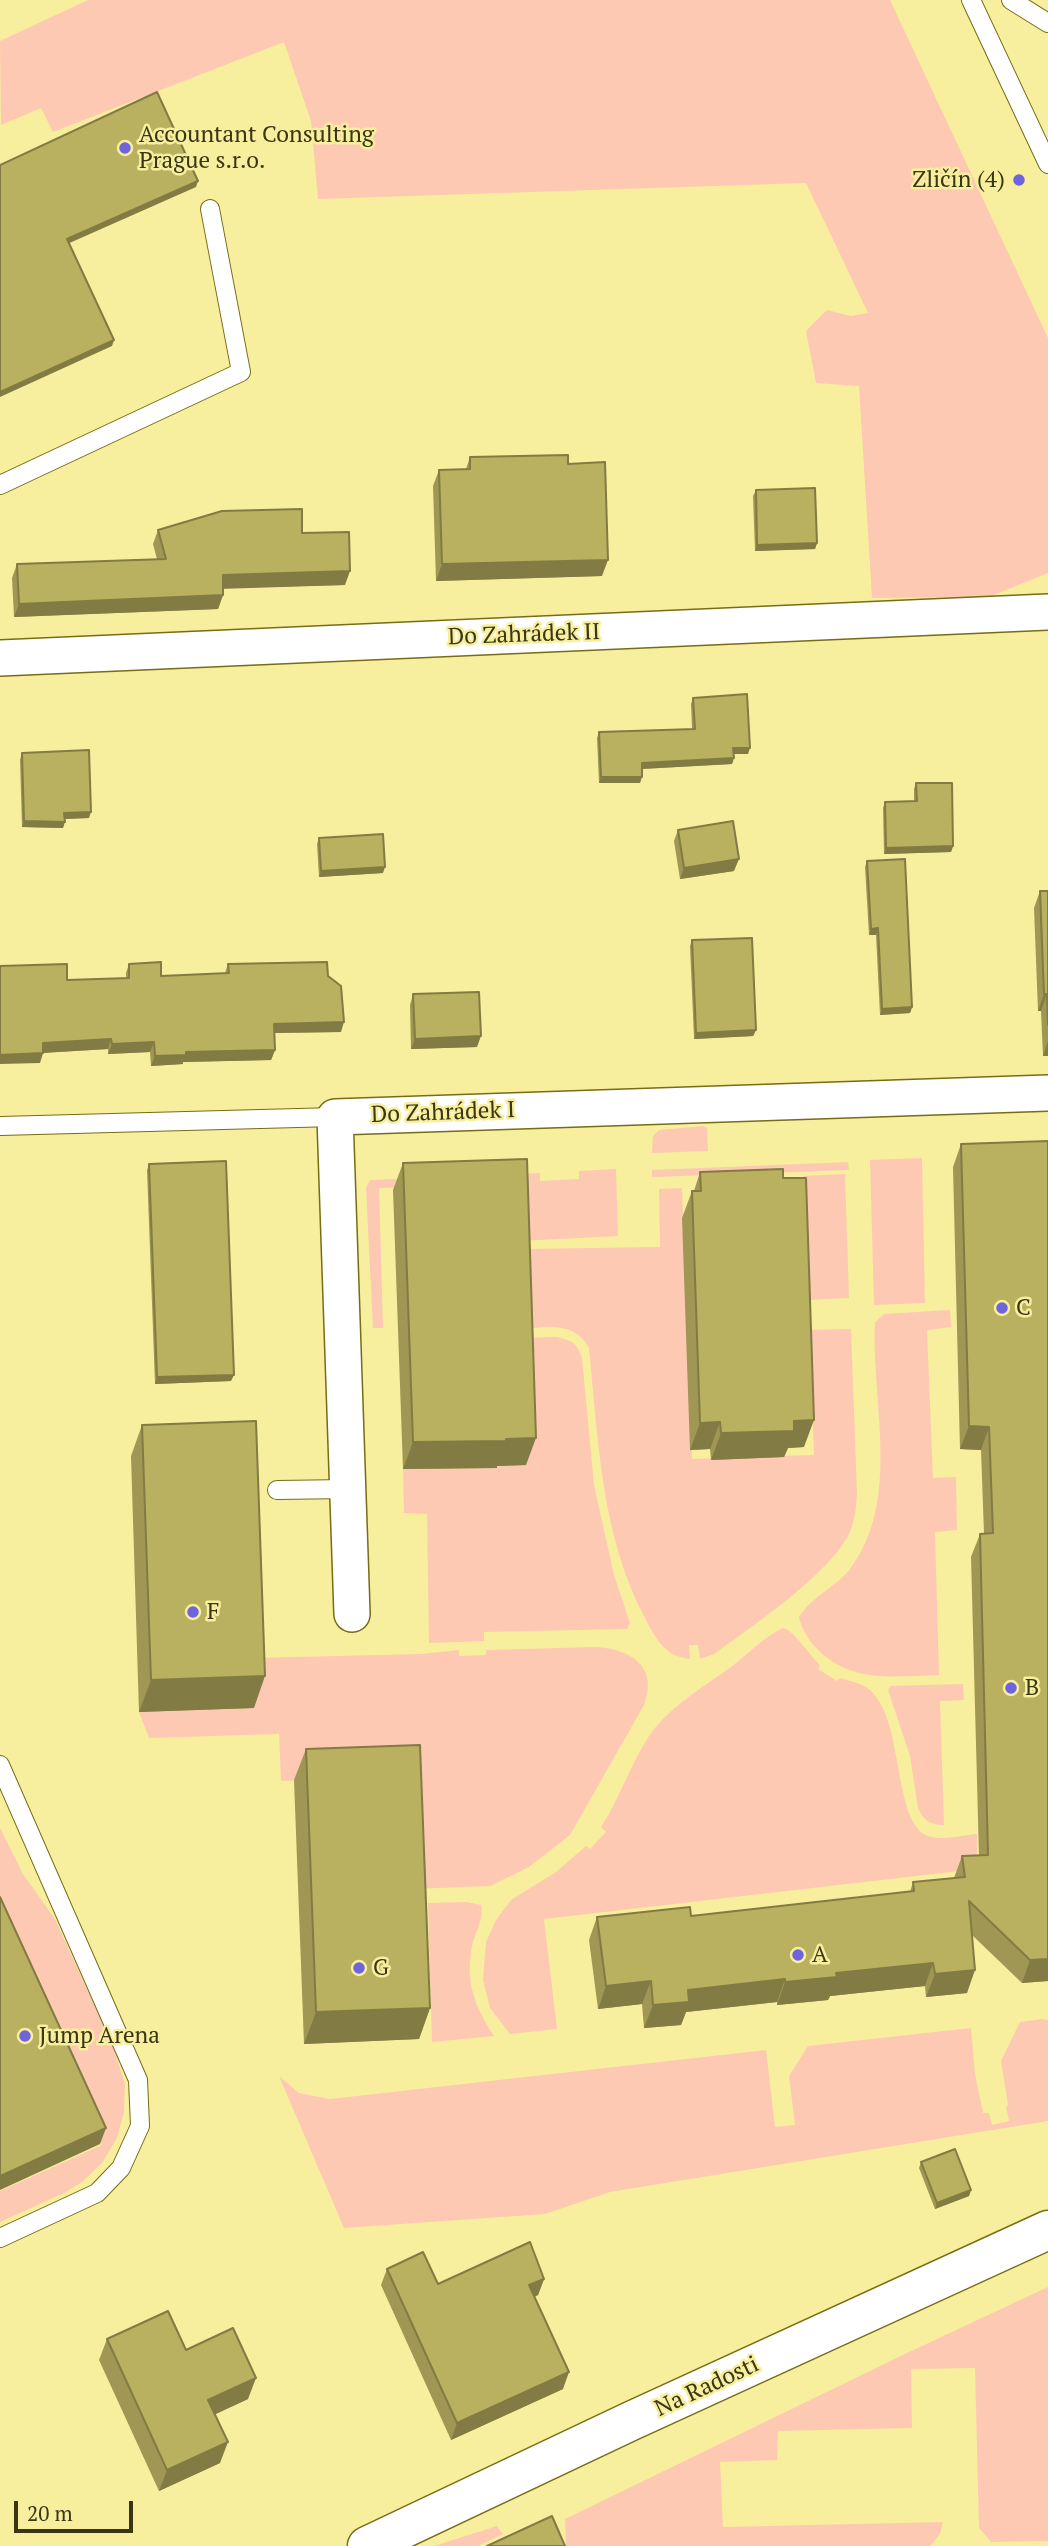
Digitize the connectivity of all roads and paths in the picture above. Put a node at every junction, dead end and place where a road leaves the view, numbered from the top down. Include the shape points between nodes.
1 (971, 0) edge
2 (1011, 0) edge
3 (1048, 23) edge
4 (1048, 164) edge
5 (211, 209) dead end
6 (0, 485) edge
7 (1048, 612) edge
8 (0, 657) edge
9 (1048, 1093) edge
10 (335, 1117) junction
11 (0, 1126) edge
12 (348, 1489) junction
13 (277, 1490) dead end
14 (352, 1614) dead end
15 (0, 1765) edge
16 (1048, 2230) edge
17 (0, 2238) edge
18 (367, 2546) edge

1 - 4 lane
2 - 3 lane
5 - 6 lane via 241,372
7 - 8 street, Do Zahrádek II
9 - 10 street, Do Zahrádek I
10 - 11 lane
10 - 12 street
12 - 13 lane
12 - 14 street
15 - 17 lane via 138,2080 139,2126 121,2168 97,2193
16 - 18 main road, Na Radosti

